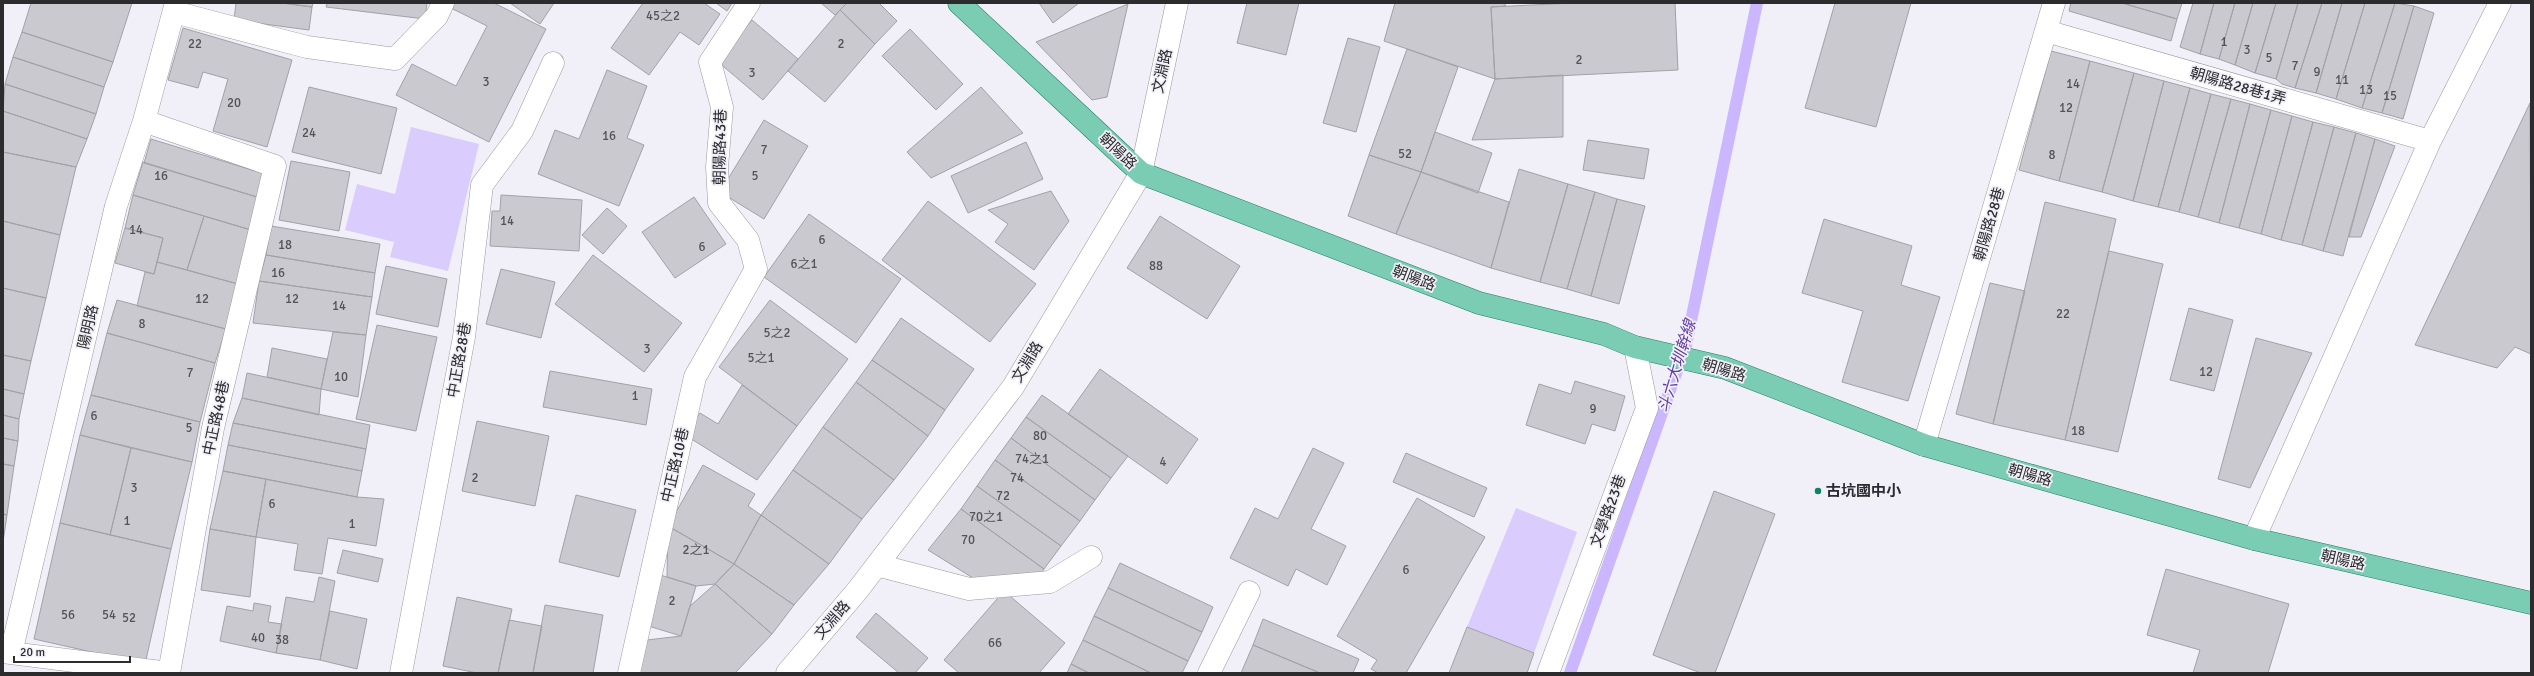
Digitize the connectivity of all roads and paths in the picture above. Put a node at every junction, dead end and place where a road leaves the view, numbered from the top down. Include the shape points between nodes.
1 (443, 3) edge
2 (749, 3) edge
3 (959, 3) edge
4 (1177, 3) edge
5 (2054, 3) edge
6 (2500, 3) edge
7 (175, 8) edge
8 (2046, 31) junction
9 (554, 63) dead end
10 (144, 121) junction
11 (2430, 140) junction
12 (1141, 173) junction
13 (756, 269) joint
14 (1635, 347) junction
15 (1924, 445) junction
16 (2254, 539) junction
17 (1091, 556) dead end
18 (877, 565) junction
19 (1249, 592) dead end
20 (2531, 603) edge
21 (7, 653) edge
22 (169, 673) edge
23 (401, 673) edge
24 (628, 673) edge
25 (787, 673) edge
26 (1209, 673) edge
27 (1548, 673) edge

1 - 7 street via 437,16 395,59 307,47
2 - 13 street, 朝陽路43巷 via 710,62 722,107 717,167 719,203 748,240
3 - 12 main road, 朝陽路
4 - 12 street, 文淵路
5 - 8 street, 朝陽路28巷
6 - 11 street
7 - 10 street, 陽明路
8 - 11 street, 朝陽路28巷1弄
8 - 15 street, 朝陽路28巷
9 - 23 street, 中正路28巷 via 522,131 482,185 464,337
10 - 21 street, 陽明路 via 116,206
10 - 22 street, 中正路48巷 via 275,166 213,428
11 - 16 street
12 - 14 main road, 朝陽路 via 1479,303 1604,334
12 - 18 street, 文淵路 via 1013,387
13 - 24 street, 中正路10巷 via 695,377
14 - 15 main road, 朝陽路 via 1725,368
14 - 27 street, 文學路23巷 via 1647,408
15 - 16 main road, 朝陽路
16 - 20 main road, 朝陽路
17 - 18 street via 1050,582 970,589
18 - 25 street, 文淵路
19 - 26 street
21 - 22 street

